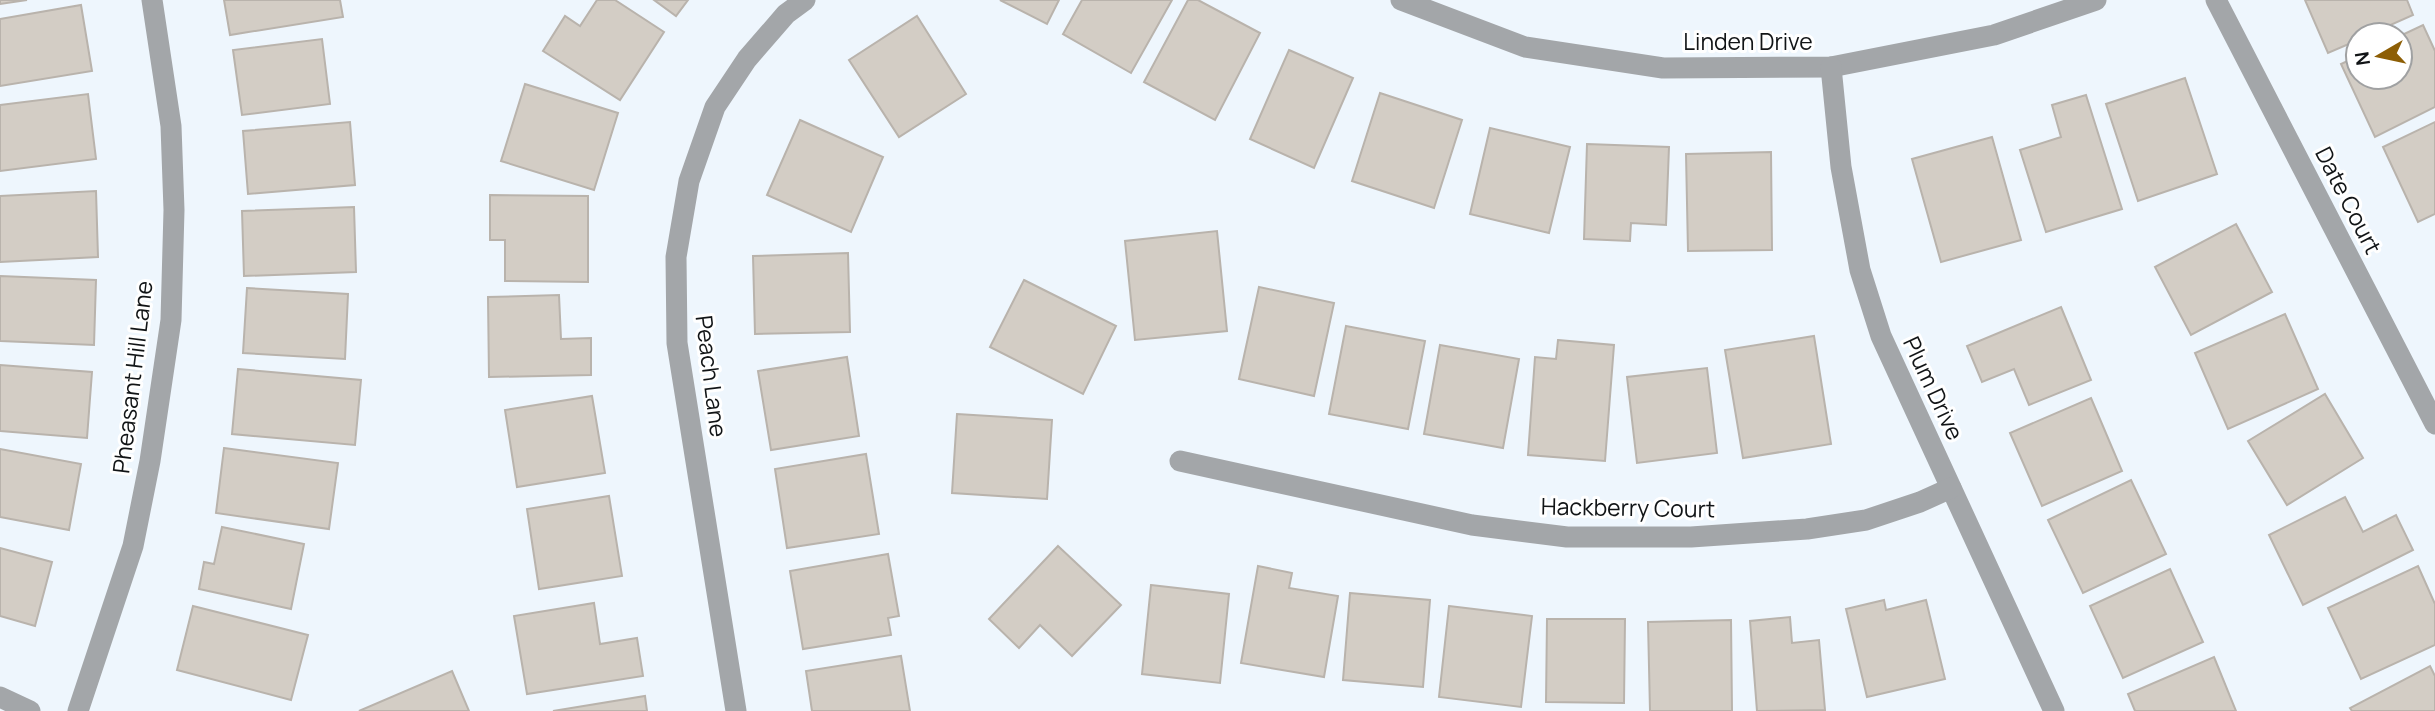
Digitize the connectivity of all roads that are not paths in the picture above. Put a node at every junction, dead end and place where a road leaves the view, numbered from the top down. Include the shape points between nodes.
1 (152, 0) edge
2 (805, 0) edge
3 (1401, 0) edge
4 (2096, 0) edge
5 (2216, 0) edge
6 (1831, 67) junction
7 (2435, 424) edge
8 (1180, 461) dead end
9 (1951, 488) junction
10 (0, 697) edge
11 (30, 711) edge
12 (78, 711) edge
13 (736, 711) edge
14 (2054, 711) edge

1 - 12 street, Pheasant Hill Lane via 171,126 171,320 132,546
2 - 13 street, Peach Lane via 786,14 747,59 715,107 689,181 676,257 677,343
3 - 6 street, Linden Drive via 1525,47 1663,68
4 - 6 street, Linden Drive via 1994,35
5 - 7 street, Date Court
6 - 9 street, Plum Drive via 1841,167 1860,270 1881,336
8 - 9 street, Hackberry Court via 1472,524 1567,537 1691,537 1807,529 1866,520
9 - 14 street, Plum Drive
10 - 11 street

